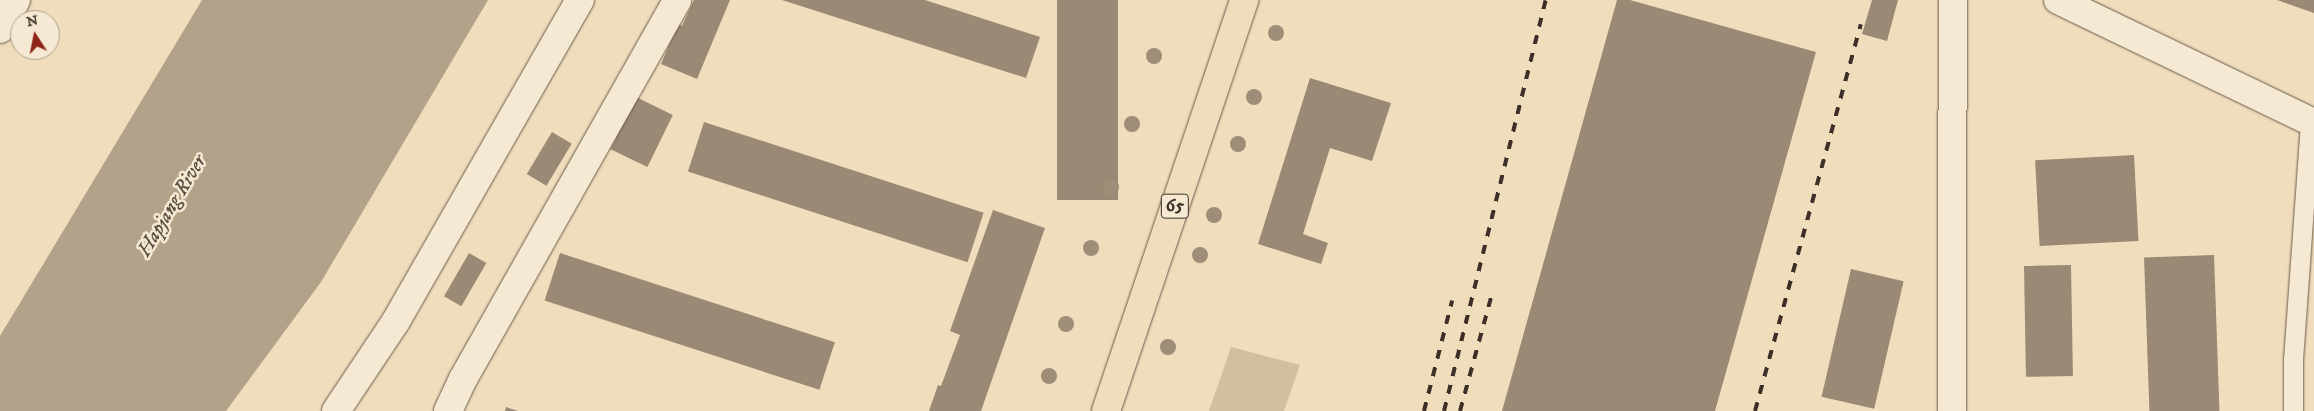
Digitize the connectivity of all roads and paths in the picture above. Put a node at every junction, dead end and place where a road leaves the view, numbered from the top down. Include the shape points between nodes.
1 (16, 0) edge
2 (580, 0) edge
3 (677, 0) edge
4 (1244, 0) edge
5 (1953, 0) edge
6 (2058, 0) edge
7 (0, 29) edge
8 (2313, 118) edge
9 (336, 411) edge
10 (448, 411) edge
11 (1106, 411) edge
12 (1952, 411) edge
13 (2294, 411) edge

1 - 7 street
2 - 9 street via 396,321
3 - 10 street
4 - 11 main road, 65
5 - 12 street
6 - 8 street
8 - 13 lane via 2293,360

